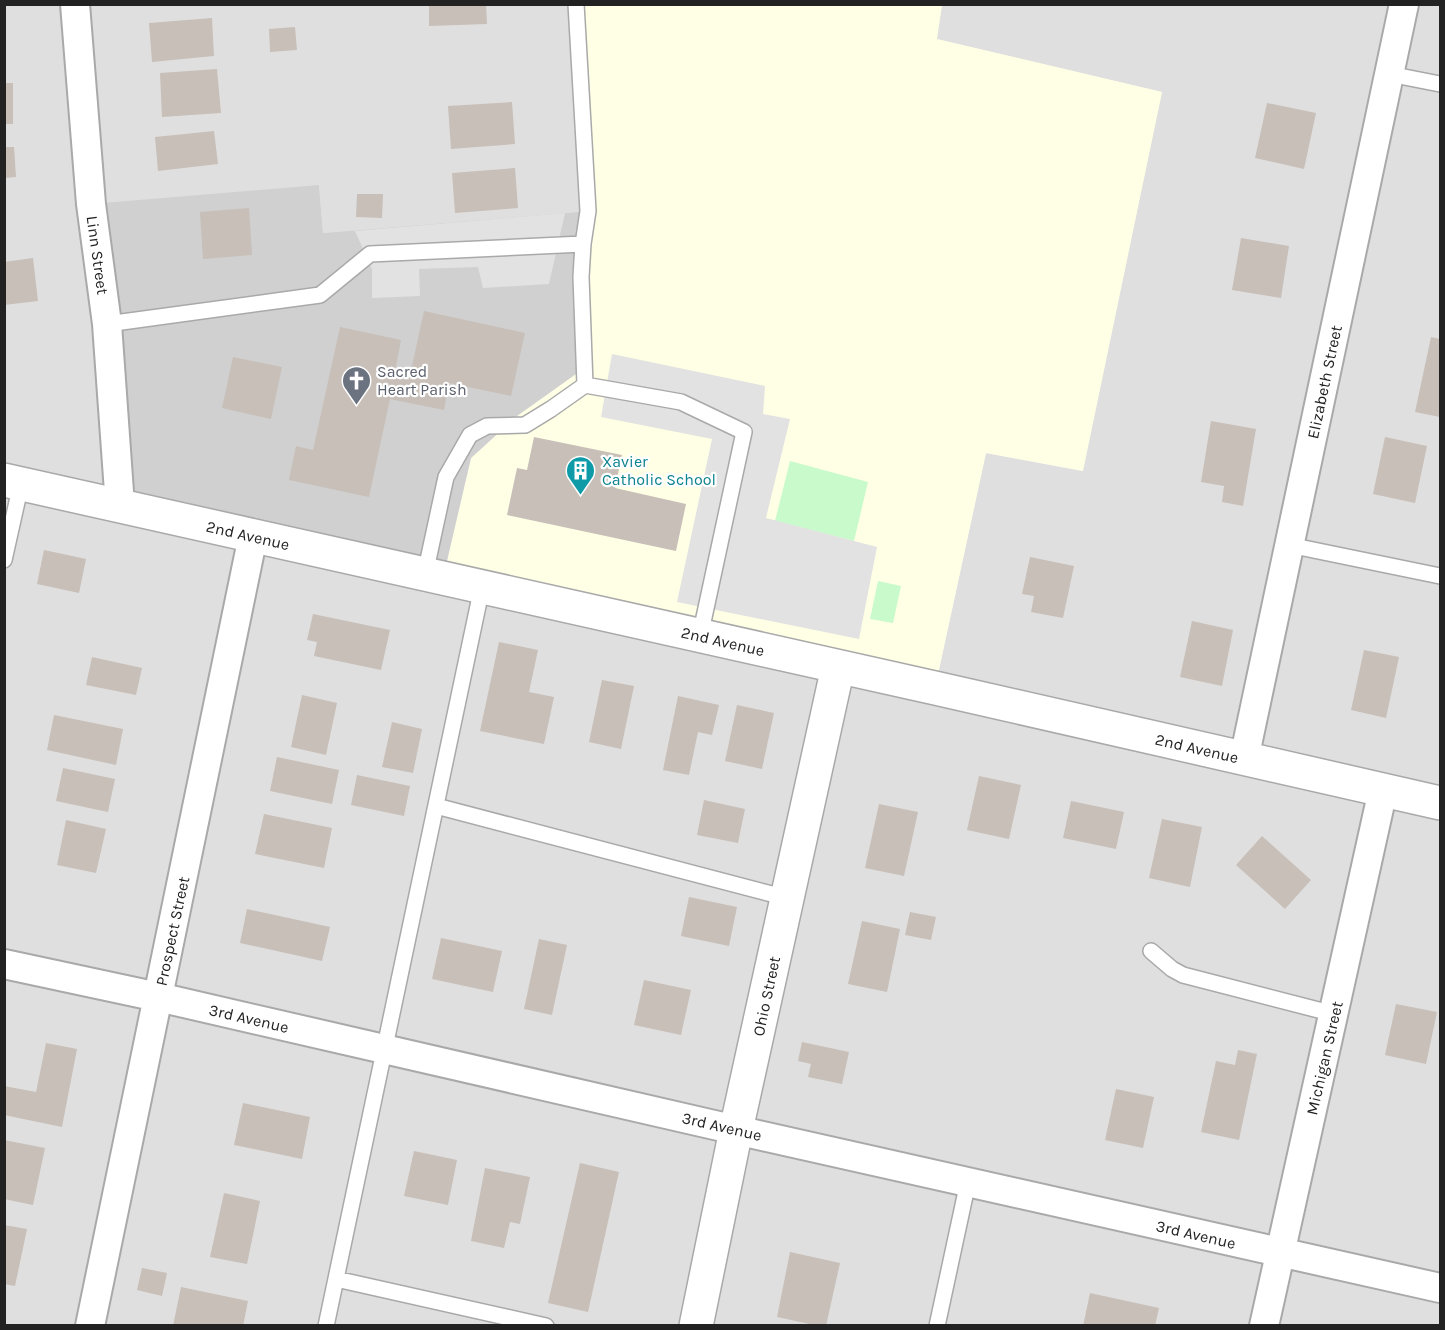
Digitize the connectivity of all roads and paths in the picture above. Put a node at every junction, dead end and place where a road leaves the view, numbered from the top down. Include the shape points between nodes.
1 (75, 4) edge
2 (576, 4) edge
3 (1404, 4) edge
4 (1389, 74) junction
5 (1440, 84) edge
6 (583, 244) junction
7 (107, 324) junction
8 (585, 385) junction
9 (13, 482) edge
10 (120, 506) junction
11 (253, 536) junction
12 (1289, 545) junction
13 (4, 561) edge
14 (425, 574) junction
15 (1440, 576) edge
16 (482, 587) junction
17 (700, 636) junction
18 (838, 667) junction
19 (1244, 759) junction
20 (1383, 790) junction
21 (1440, 803) edge
22 (436, 806) junction
23 (788, 898) junction
24 (1151, 951) dead end
25 (4, 964) edge
26 (158, 997) junction
27 (1334, 1014) junction
28 (385, 1049) junction
29 (736, 1130) junction
30 (968, 1182) junction
31 (1281, 1253) junction
32 (336, 1279) junction
33 (1440, 1288) edge
34 (90, 1326) edge
35 (326, 1326) edge
36 (546, 1326) edge
37 (696, 1326) edge
38 (937, 1326) edge
39 (1264, 1326) edge

1 - 7 street, Linn Street via 91,204
2 - 6 lane via 588,212
3 - 4 street, Elizabeth Street
4 - 5 lane
4 - 12 street, Elizabeth Street
6 - 7 lane via 370,254 320,295
6 - 8 lane
7 - 10 street, Linn Street
8 - 14 lane via 525,425 487,426 470,435 446,477
8 - 17 lane via 681,402 744,432
9 - 10 street, 2nd Avenue
9 - 13 lane
10 - 11 street, 2nd Avenue
11 - 14 street, 2nd Avenue
11 - 26 street, Prospect Street
12 - 15 lane
12 - 19 street, Elizabeth Street
14 - 16 street, 2nd Avenue
16 - 17 street, 2nd Avenue
16 - 22 lane
17 - 18 street, 2nd Avenue
18 - 19 street, 2nd Avenue
18 - 23 street, Ohio Street
19 - 20 street, 2nd Avenue
20 - 21 street, 2nd Avenue
20 - 27 street, Michigan Street
22 - 23 lane
22 - 28 lane
23 - 29 street, Ohio Street
24 - 27 lane via 1183,975
25 - 26 street, 3rd Avenue
26 - 28 street, 3rd Avenue
26 - 34 street, Prospect Street
27 - 31 street, Michigan Street
28 - 29 street, 3rd Avenue
28 - 32 lane
29 - 30 street, 3rd Avenue
29 - 37 street, Ohio Street
30 - 31 street, 3rd Avenue
30 - 38 lane
31 - 33 street, 3rd Avenue
31 - 39 street, Michigan Street
32 - 35 lane
32 - 36 lane

